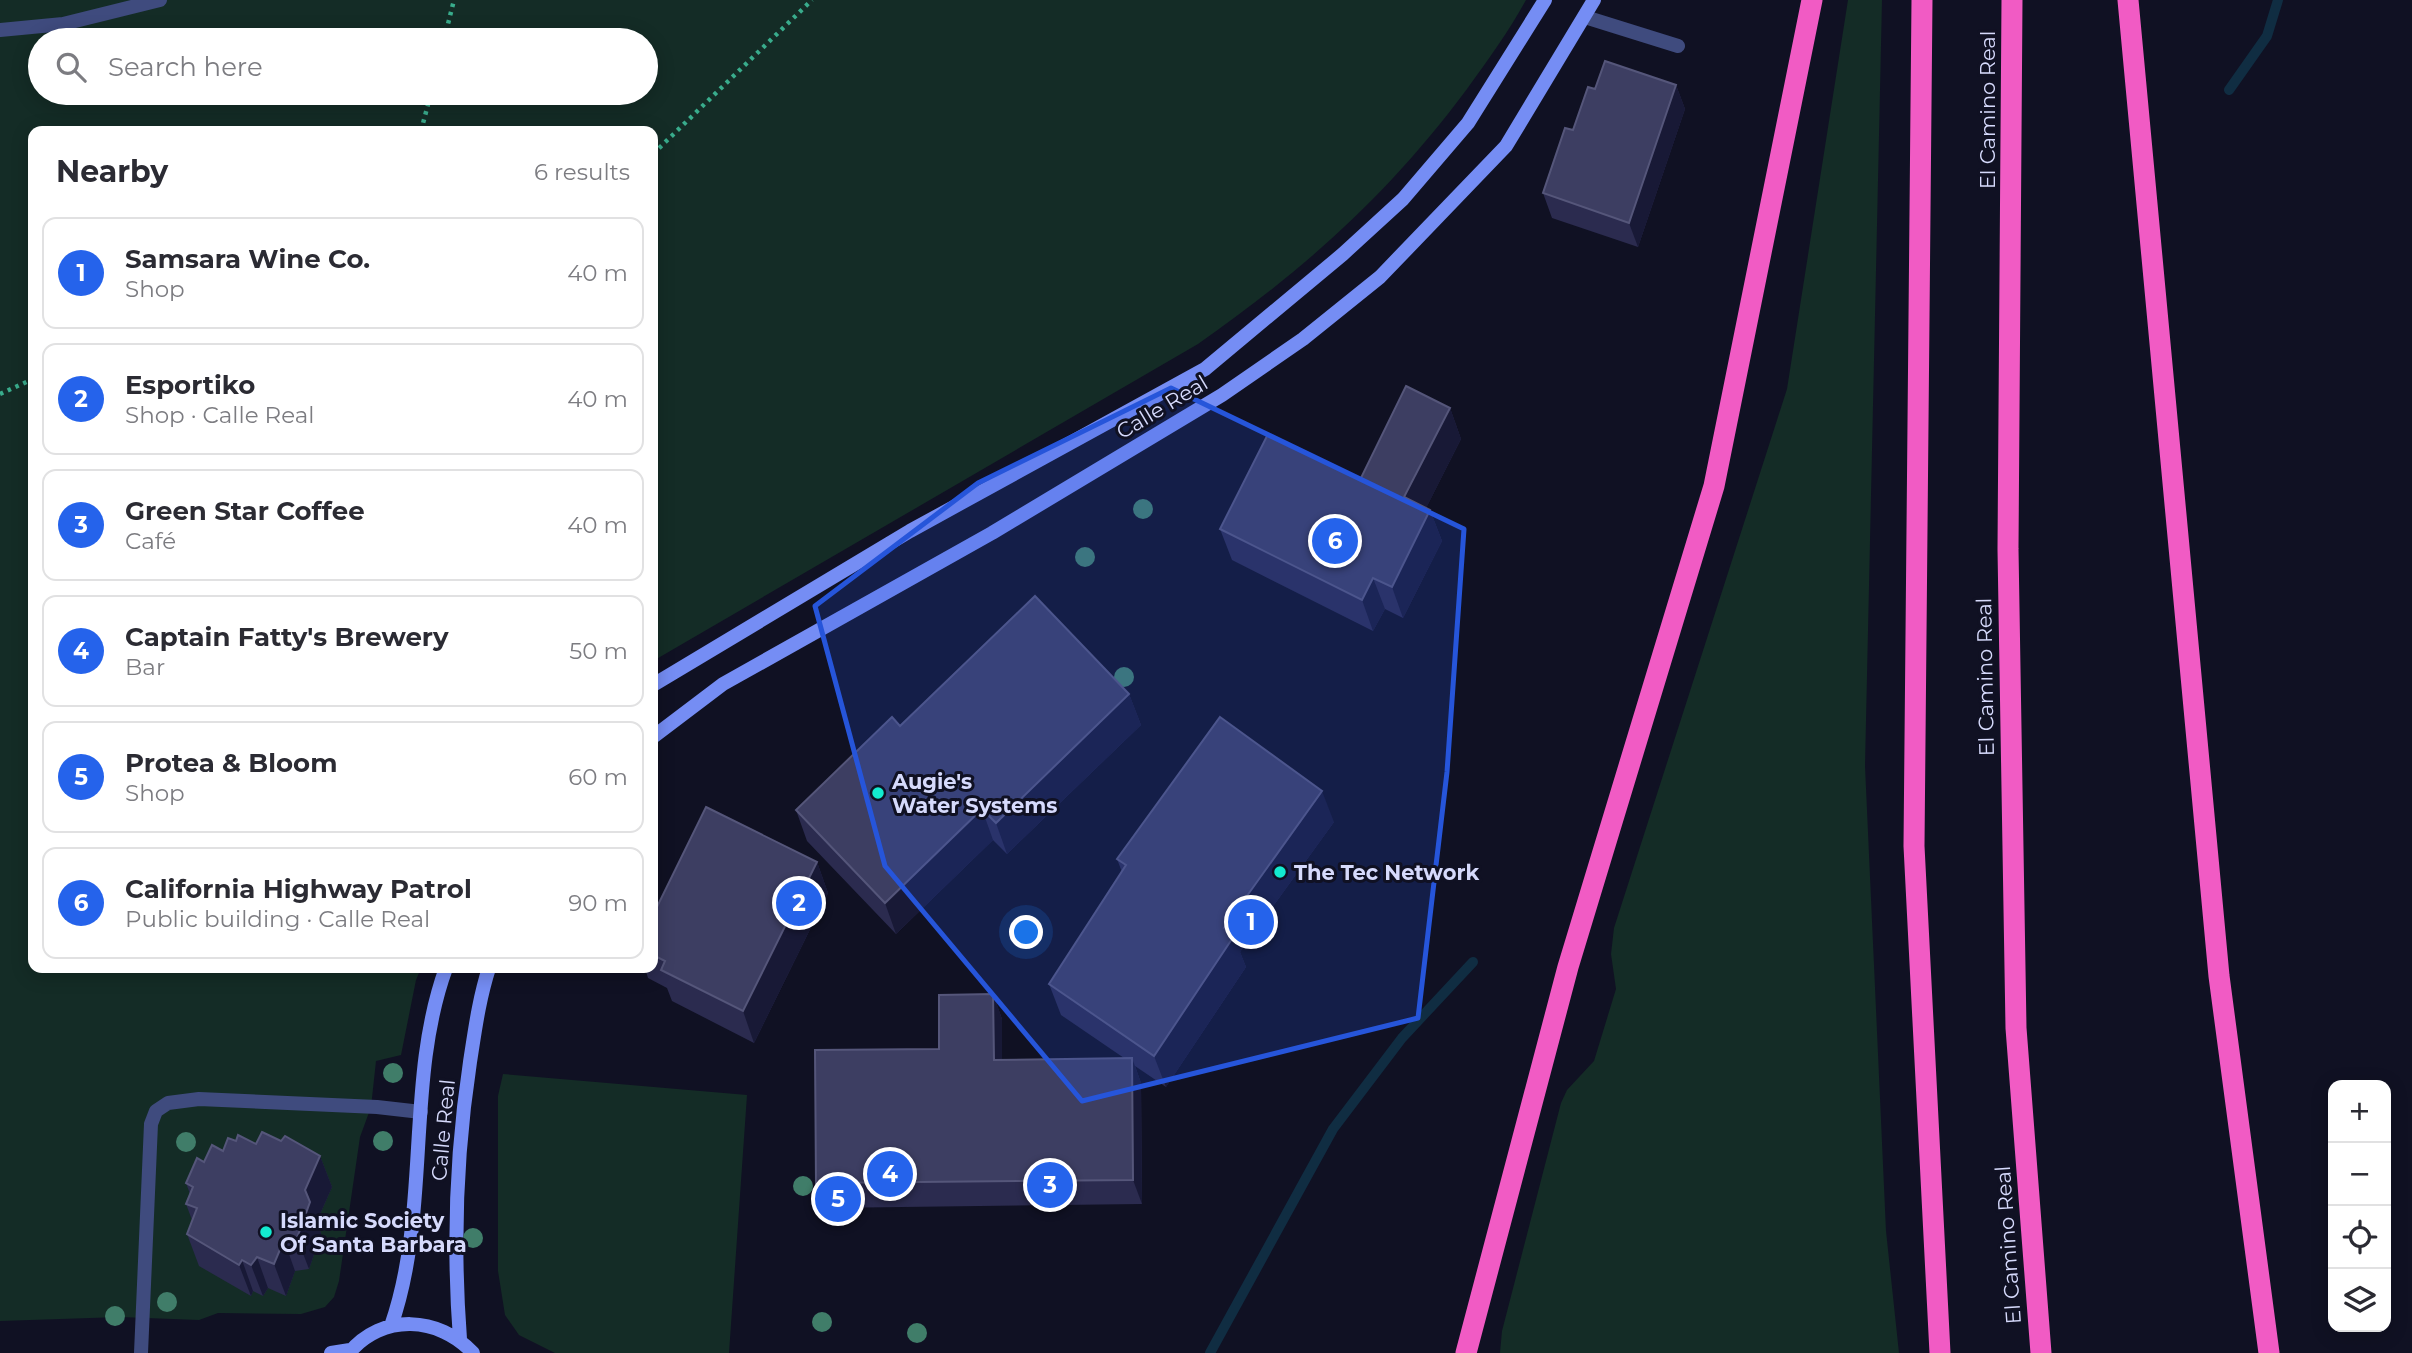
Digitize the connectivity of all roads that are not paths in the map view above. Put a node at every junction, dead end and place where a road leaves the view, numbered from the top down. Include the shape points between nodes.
1 (160, 0) edge
2 (1545, 0) edge
3 (1594, 0) edge
4 (1812, 0) edge
5 (1922, 0) edge
6 (2012, 0) edge
7 (2128, 0) edge
8 (1585, 17) junction
9 (0, 30) edge
10 (1678, 46) dead end
11 (658, 682) edge
12 (658, 733) edge
13 (445, 973) edge
14 (487, 973) edge
15 (421, 1112) junction
16 (391, 1326) junction
17 (460, 1339) junction
18 (349, 1352) edge
19 (141, 1353) edge
20 (331, 1353) edge
21 (473, 1353) edge
22 (1465, 1353) edge
23 (1940, 1353) edge
24 (2041, 1353) edge
25 (2269, 1353) edge

1 - 9 lane via 63,24
2 - 11 main road, Calle Real via 1468,123 1403,199 1205,369 909,531
3 - 8 main road, Calle Real
4 - 22 highway via 1714,486 1568,967
5 - 23 highway via 1914,846
6 - 24 highway, El Camino Real via 2008,549 2016,1028
7 - 25 highway via 2219,976
8 - 10 lane
8 - 12 main road, Calle Real via 1506,146 1380,276 1303,339 1222,395 1036,506 723,684
13 - 15 main road, Calle Real via 433,1020
14 - 17 main road, Calle Real via 463,1107 454,1265
15 - 16 main road, Calle Real via 409,1260
15 - 19 lane via 199,1100 168,1102 156,1111 151,1124
16 - 17 main road via 433,1326
16 - 18 main road via 373,1332
17 - 21 main road
18 - 20 main road

